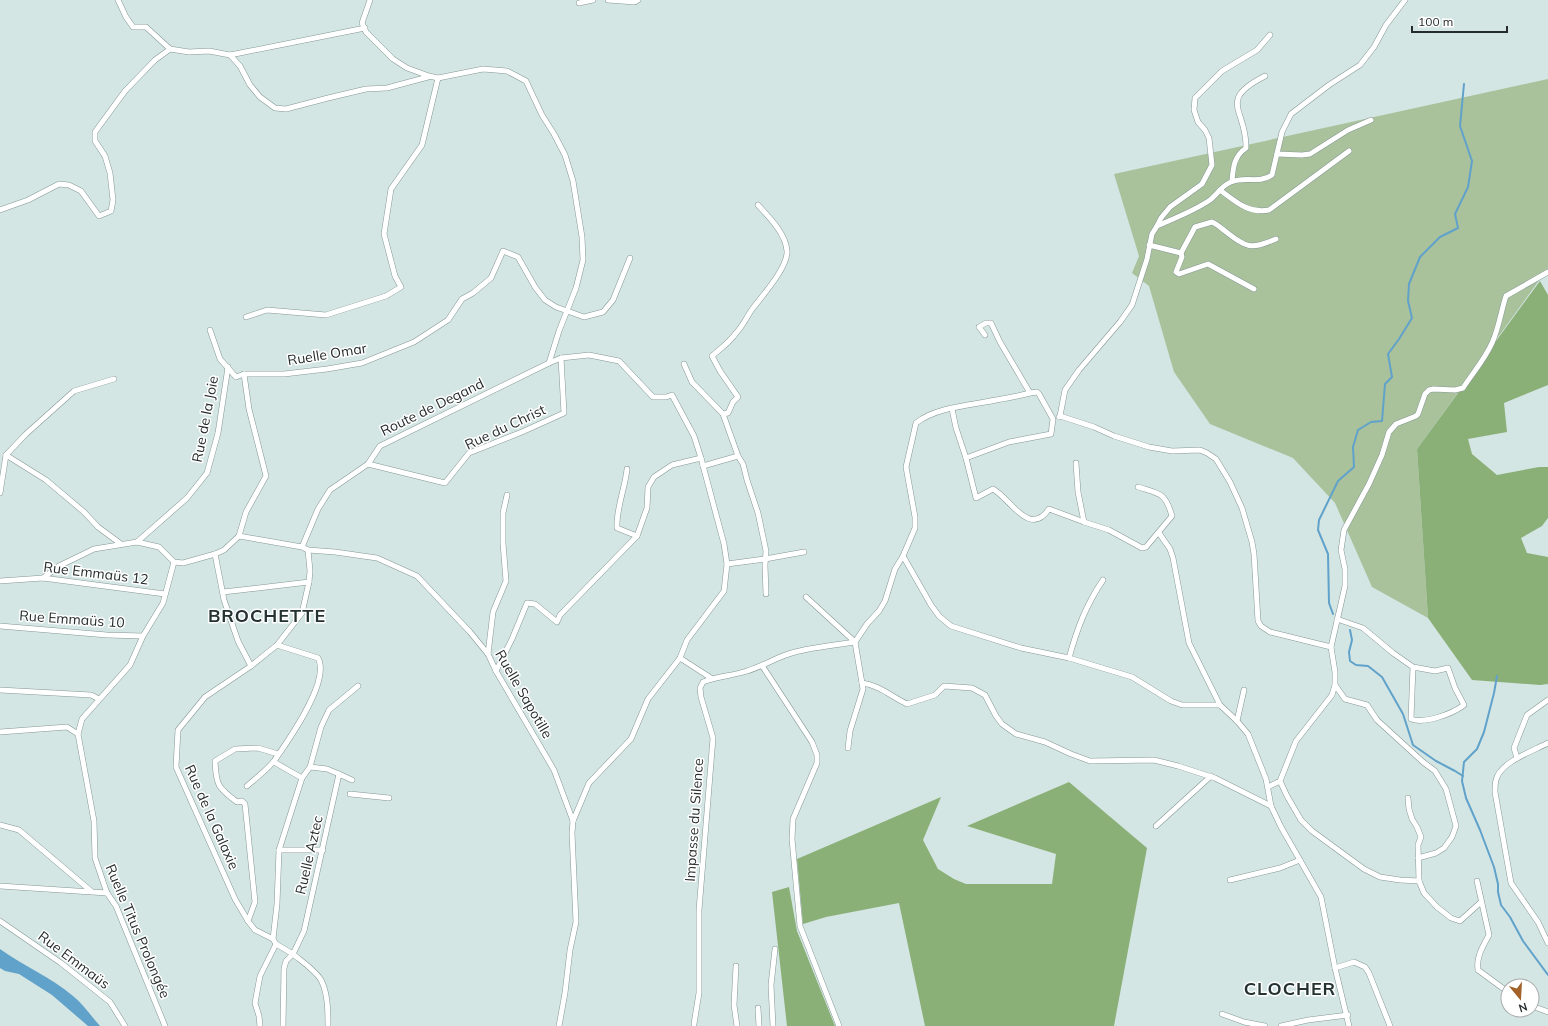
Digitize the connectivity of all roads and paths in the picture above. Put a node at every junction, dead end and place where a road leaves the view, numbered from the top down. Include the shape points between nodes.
1 (118, 0) edge
2 (370, 0) edge
3 (592, 0) edge
4 (608, 0) edge
5 (638, 0) edge
6 (1405, 0) edge
7 (579, 3) dead end
8 (365, 28) junction
9 (1270, 35) dead end
10 (170, 49) junction
11 (230, 55) junction
12 (429, 76) junction
13 (1265, 76) dead end
14 (438, 78) junction
15 (1371, 120) dead end
16 (1349, 151) dead end
17 (1277, 154) junction
18 (1232, 181) junction
19 (1220, 190) junction
20 (758, 205) dead end
21 (0, 210) edge
22 (1157, 226) junction
23 (1276, 239) dead end
24 (1149, 245) junction
25 (1181, 253) junction
26 (630, 258) dead end
27 (1548, 272) edge
28 (1254, 289) dead end
29 (567, 311) junction
30 (246, 317) dead end
31 (210, 330) dead end
32 (985, 335) dead end
33 (561, 358) junction
34 (549, 363) junction
35 (684, 364) dead end
36 (228, 367) junction
37 (244, 374) junction
38 (114, 378) dead end
39 (1030, 393) junction
40 (952, 409) junction
41 (723, 414) junction
42 (1060, 416) junction
43 (1053, 419) junction
44 (6, 455) junction
45 (738, 456) junction
46 (701, 458) junction
47 (966, 458) junction
48 (1076, 463) dead end
49 (368, 464) junction
50 (704, 466) junction
51 (626, 469) dead end
52 (1138, 486) dead end
53 (0, 493) edge
54 (507, 495) dead end
55 (1084, 522) junction
56 (1159, 533) junction
57 (239, 536) junction
58 (637, 536) junction
59 (137, 542) junction
60 (121, 544) junction
61 (302, 547) junction
62 (308, 550) junction
63 (804, 552) dead end
64 (216, 554) junction
65 (903, 556) junction
66 (765, 559) junction
67 (174, 562) junction
68 (727, 564) junction
69 (43, 578) junction
70 (1103, 580) dead end
71 (0, 581) edge
72 (309, 582) junction
73 (223, 592) junction
74 (165, 594) junction
75 (766, 594) dead end
76 (806, 597) dead end
77 (1337, 619) junction
78 (0, 626) edge
79 (143, 636) junction
80 (855, 642) junction
81 (277, 645) junction
82 (1331, 647) junction
83 (488, 654) junction
84 (680, 658) junction
85 (1069, 658) junction
86 (251, 666) junction
87 (763, 667) junction
88 (1413, 667) junction
89 (496, 671) junction
90 (711, 678) junction
91 (862, 683) junction
92 (1335, 685) junction
93 (358, 686) dead end
94 (0, 690) edge
95 (1244, 690) dead end
96 (99, 699) junction
97 (1548, 700) edge
98 (1220, 705) junction
99 (1237, 721) junction
100 (0, 732) edge
101 (78, 734) junction
102 (1548, 743) edge
103 (848, 748) dead end
104 (278, 754) junction
105 (1517, 758) junction
106 (274, 762) junction
107 (310, 767) junction
108 (339, 774) junction
109 (1211, 776) junction
110 (302, 778) junction
111 (352, 780) dead end
112 (1280, 781) junction
113 (247, 786) dead end
114 (1268, 787) junction
115 (350, 794) dead end
116 (389, 798) dead end
117 (1408, 798) dead end
118 (1271, 806) junction
119 (573, 821) junction
120 (0, 825) edge
121 (1156, 826) dead end
122 (279, 850) junction
123 (323, 850) junction
124 (1418, 858) junction
125 (1300, 860) junction
126 (1230, 880) dead end
127 (1419, 881) junction
128 (1477, 881) dead end
129 (0, 886) edge
130 (91, 891) junction
131 (107, 893) junction
132 (1481, 902) junction
133 (0, 921) edge
134 (248, 921) junction
135 (274, 941) junction
136 (1548, 943) edge
137 (775, 949) dead end
138 (292, 954) junction
139 (736, 966) dead end
140 (1335, 968) junction
141 (1500, 986) edge
142 (758, 1008) dead end
143 (1222, 1014) dead end
144 (1348, 1015) junction
145 (694, 1024) dead end
146 (125, 1026) edge
147 (165, 1026) edge
148 (260, 1026) edge
149 (283, 1026) edge
150 (328, 1026) edge
151 (559, 1026) edge
152 (737, 1026) edge
153 (759, 1026) edge
154 (773, 1026) edge
155 (839, 1026) edge
156 (1265, 1026) edge
157 (1281, 1026) edge
158 (1349, 1026) edge
159 (1390, 1026) edge

1 - 10 street via 133,27 146,27
2 - 8 street via 362,23
3 - 7 street
4 - 5 street
6 - 17 street via 1360,65 1291,114 1282,132
8 - 11 street
8 - 12 street via 393,59 407,68
9 - 22 street via 1254,53 1222,71 1195,98 1194,110 1198,122 1209,138 1212,165 1202,184 1170,207
10 - 11 street
10 - 21 street via 155,60 124,93 95,132 95,141 105,156 110,173 113,200 111,211 99,216 81,191 69,184 59,184 28,200
11 - 12 street via 260,97 275,108 286,109 366,89 387,88
12 - 14 street
13 - 18 street via 1250,84 1237,99 1236,105 1242,120 1246,148 1238,156 1233,167
14 - 29 street via 483,69 507,71 526,81 565,155 573,180 582,237 582,260 576,288
14 - 30 street via 422,145 390,194 384,234 395,276 401,288 386,296 326,315 267,310
15 - 17 street via 1348,130 1310,154
16 - 19 street via 1269,210 1254,211 1243,207
17 - 18 street via 1272,175 1266,179
18 - 19 street
19 - 22 street via 1210,200
20 - 41 street via 779,230 787,251 785,262 769,289 736,334 712,356 738,397 728,413
22 - 24 street
23 - 25 street via 1260,246 1252,246 1240,243 1216,224 1208,223 1194,227
24 - 25 street
24 - 42 street via 1132,305 1065,390
25 - 28 street via 1176,272 1179,274 1208,264
26 - 29 street via 614,300 603,312 584,317
27 - 77 street via 1506,296 1491,345 1463,388 1430,390 1425,394 1418,414 1396,424 1389,432 1369,484 1344,530 1341,550 1345,586
29 - 34 street
29 - 37 street, Ruelle Omar via 545,300 518,257 503,251 490,278 462,299 448,320 414,342 362,363 284,374
31 - 36 street, Ruelle Omar via 220,359
32 - 39 street via 979,327 991,323
33 - 34 street, Route de Degand
33 - 46 street, Route de Degand via 589,355 619,361 653,397 672,395 694,436
33 - 49 street, Rue du Christ via 564,413 469,454 444,484
34 - 49 street, Route de Degand via 380,446
35 - 41 street via 692,382
36 - 37 street, Ruelle Omar via 236,377
36 - 59 street, Rue de la Joie via 218,433 207,473 187,498
37 - 57 street via 249,410 266,476 246,512
38 - 44 street via 74,391 42,418
39 - 40 street
39 - 43 street via 1039,394
40 - 47 street
40 - 65 street via 921,419 914,428 906,467 916,523
41 - 45 street
42 - 43 street
42 - 82 street via 1149,447 1172,451 1200,450 1216,459 1230,482 1248,526 1254,554 1260,626 1270,632
43 - 47 street via 1052,434 1009,442
44 - 53 street
44 - 60 street via 46,480
45 - 50 street
45 - 66 street via 743,464 758,513 766,551
46 - 50 street
46 - 58 street via 672,465 654,477 648,486 648,508
47 - 55 street via 976,498 993,489 1028,518 1041,518 1049,509
48 - 55 street
49 - 61 street, Route de Degand via 330,490 318,509
50 - 68 street
51 - 58 street via 617,528
52 - 56 street via 1162,494 1168,504 1172,516
54 - 83 street via 503,513 506,582 493,612
55 - 56 street via 1109,530 1142,548
56 - 98 street via 1173,558 1189,643
57 - 61 street, Ruelle Sapotille
57 - 64 street
58 - 89 street via 560,615 557,622 535,604 527,603
59 - 60 street
59 - 67 street via 159,548
60 - 69 street via 94,549 59,566
61 - 62 street, Ruelle Sapotille
62 - 72 street, Rue de la Galaxie
62 - 83 street, Ruelle Sapotille via 377,558 417,576
63 - 66 street
64 - 67 street via 183,563
64 - 73 street
65 - 80 street via 895,569 879,611
65 - 85 street via 939,616 952,626 1020,648
66 - 68 street
66 - 75 street
67 - 74 street
68 - 84 street via 724,591 687,640
69 - 71 street, Rue Emmaüs 12
69 - 74 street, Rue Emmaüs 12
70 - 85 street via 1079,624
72 - 73 street
72 - 81 street, Rue de la Galaxie via 302,613
73 - 86 street via 238,640
74 - 79 street via 163,603
76 - 80 street
77 - 82 street
77 - 88 street via 1363,628
78 - 79 street, Rue Emmaüs 10
79 - 96 street via 130,665
80 - 87 street via 795,652
80 - 91 street
81 - 86 street, Rue de la Galaxie
81 - 104 street via 318,658 321,663 318,686 303,718
82 - 92 street
83 - 89 street, Ruelle Sapotille
84 - 90 street
84 - 119 street via 648,699 631,738 589,784
85 - 98 street via 1132,677 1182,705
86 - 134 street, Rue de la Galaxie via 205,697 178,730 176,767 235,899
87 - 90 street via 732,676
87 - 155 street via 812,742 816,755 817,763 793,819 792,839 800,926
88 - 88 street via 1435,671 1448,668 1464,706 1430,720 1418,722 1411,719
89 - 119 street, Ruelle Sapotille via 554,770
90 - 145 street, Impasse du Silence via 703,682 700,688 713,738 700,910 699,993
91 - 103 street via 863,689 850,731
91 - 109 street via 873,685 907,704 935,695 944,686 972,688 985,695 1002,724 1016,734 1046,742 1090,761 1154,760
92 - 112 street via 1332,694 1296,741
92 - 124 street via 1345,699 1367,705 1377,720 1435,771 1446,789 1456,826 1452,837 1444,848 1436,853
93 - 107 street via 330,710 321,727
94 - 96 street via 91,695
95 - 99 street
96 - 101 street via 82,719
97 - 105 street via 1527,716 1514,748
98 - 99 street
99 - 114 street via 1248,734
100 - 101 street via 67,728
101 - 131 street, Ruelle Titus Prolongée via 94,821 95,858
102 - 105 street
104 - 106 street
104 - 134 street via 258,748 235,749 216,761 216,779 224,792 237,802 242,801 245,804 255,902
105 - 136 street via 1501,770 1496,780 1495,792 1506,863 1511,883 1538,922
106 - 110 street
106 - 113 street
107 - 108 street via 327,769
107 - 110 street
108 - 111 street
108 - 123 street, Ruelle Aztec
109 - 118 street
109 - 121 street
110 - 122 street
112 - 114 street
112 - 127 street via 1301,820 1364,869 1380,877
114 - 118 street
115 - 116 street
117 - 124 street via 1408,809 1421,837
118 - 125 street
119 - 151 street, Ruelle Sapotille via 576,922
120 - 130 street via 19,830
122 - 123 street
122 - 135 street
123 - 138 street, Ruelle Aztec via 304,931
124 - 127 street
125 - 126 street via 1280,868
125 - 140 street via 1321,897
127 - 132 street via 1424,893 1451,918 1460,921
128 - 132 street
129 - 130 street
130 - 131 street
131 - 147 street, Ruelle Titus Prolongée via 116,906
132 - 141 street via 1489,935 1481,949 1478,970
133 - 146 street, Rue Emmaüs via 61,963 110,1002
134 - 135 street, Rue de la Galaxie via 255,930
135 - 138 street, Rue de la Galaxie
135 - 148 street via 260,976 255,1003
137 - 154 street via 771,985
138 - 149 street, Ruelle Aztec via 284,968
138 - 150 street, Rue de la Galaxie via 322,982
139 - 152 street via 734,1005
140 - 144 street
140 - 159 street via 1354,962 1365,967 1370,973
142 - 153 street
143 - 156 street
144 - 157 street
144 - 158 street

